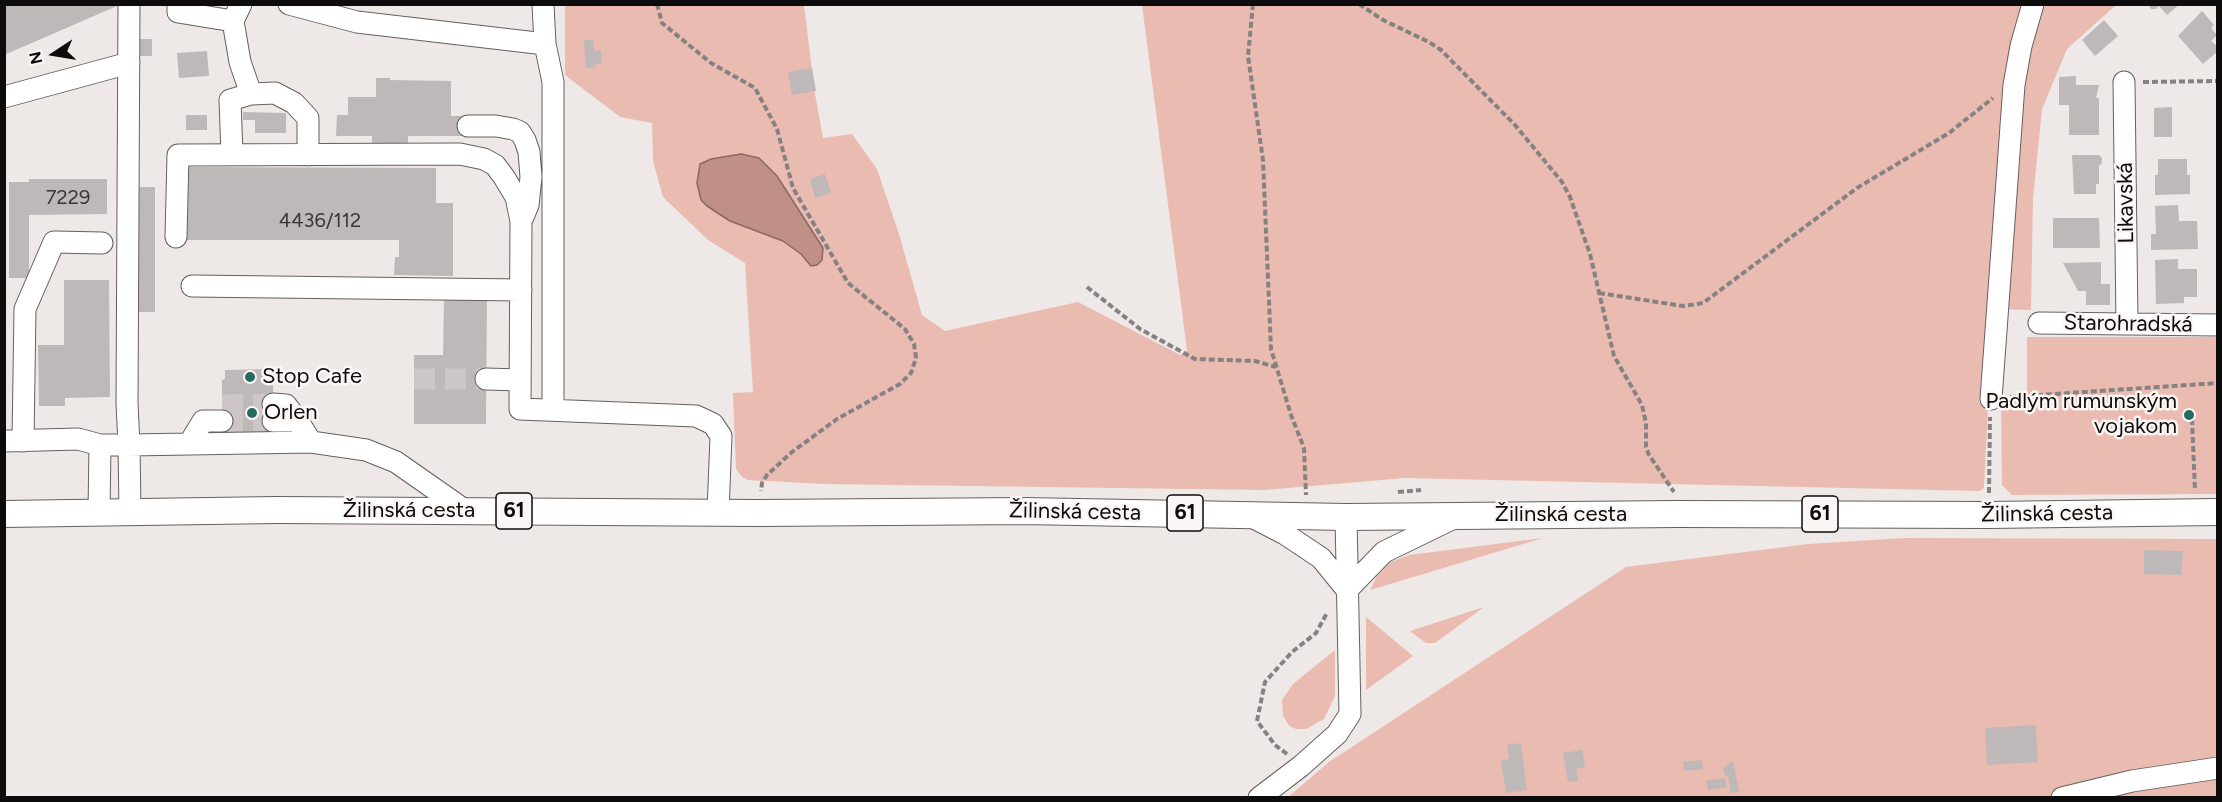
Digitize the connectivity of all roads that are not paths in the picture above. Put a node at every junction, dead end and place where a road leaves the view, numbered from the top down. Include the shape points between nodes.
1 (129, 4) edge
2 (178, 4) edge
3 (289, 4) edge
4 (543, 4) edge
5 (2032, 4) edge
6 (320, 8) edge
7 (237, 13) edge
8 (544, 44) junction
9 (129, 63) junction
10 (2124, 82) road end
11 (251, 94) junction
12 (4, 97) edge
13 (468, 126) dead end
14 (232, 155) junction
15 (308, 155) junction
16 (521, 220) junction
17 (176, 237) dead end
18 (102, 243) dead end
19 (192, 286) dead end
20 (521, 290) junction
21 (2039, 323) dead end
22 (2127, 324) junction
23 (2217, 325) edge
24 (486, 379) tunnel mouth
25 (520, 380) junction
26 (1991, 399) road end
27 (553, 410) junction
28 (273, 413) tunnel mouth
29 (216, 416) tunnel mouth
30 (14, 441) edge
31 (311, 442) junction
32 (189, 444) junction
33 (100, 445) junction
34 (129, 445) junction
35 (466, 511) junction
36 (718, 512) junction
37 (2217, 512) edge
38 (99, 513) junction
39 (130, 513) junction
40 (4, 514) edge
41 (1247, 514) junction
42 (1459, 515) junction
43 (1346, 516) junction
44 (1347, 590) junction
45 (2217, 768) edge
46 (1259, 798) edge
47 (2062, 798) edge

1 - 9 street
2 - 7 street via 178,12
3 - 6 street
4 - 8 street
5 - 26 street via 2014,85
6 - 8 street via 357,22
7 - 11 street via 240,62
8 - 27 street via 553,82
9 - 12 street
9 - 34 street
10 - 22 street, Likavská
11 - 14 street via 230,100
11 - 15 street via 275,93 294,103 308,118
13 - 16 street via 513,129 525,140 531,177 528,205
14 - 15 street
14 - 17 street via 178,155
15 - 16 street via 460,154 484,159 495,165 510,187
16 - 20 street
18 - 30 street via 54,242 26,309
19 - 20 street
20 - 25 street
21 - 22 street, Starohradská
22 - 23 street, Starohradská
24 - 25 street
25 - 27 street via 520,409
27 - 36 street via 696,416 713,424 721,436
28 - 31 street via 286,405
29 - 32 street
30 - 33 street via 78,439
31 - 32 street
31 - 35 street via 366,450 396,462
32 - 34 street
33 - 34 street
33 - 38 street
34 - 39 street
35 - 36 main road, Žilinská cesta / 61
35 - 39 main road, Žilinská cesta / 61
36 - 41 main road, Žilinská cesta / 61
37 - 42 main road, Žilinská cesta / 61
38 - 39 main road, Žilinská cesta / 61
38 - 40 main road, Žilinská cesta / 61
41 - 43 main road, Žilinská cesta / 61
41 - 44 street via 1321,558
42 - 43 main road, Žilinská cesta / 61
42 - 44 street via 1384,552
43 - 44 street
44 - 46 street via 1350,714 1337,734
45 - 47 street via 2132,781

